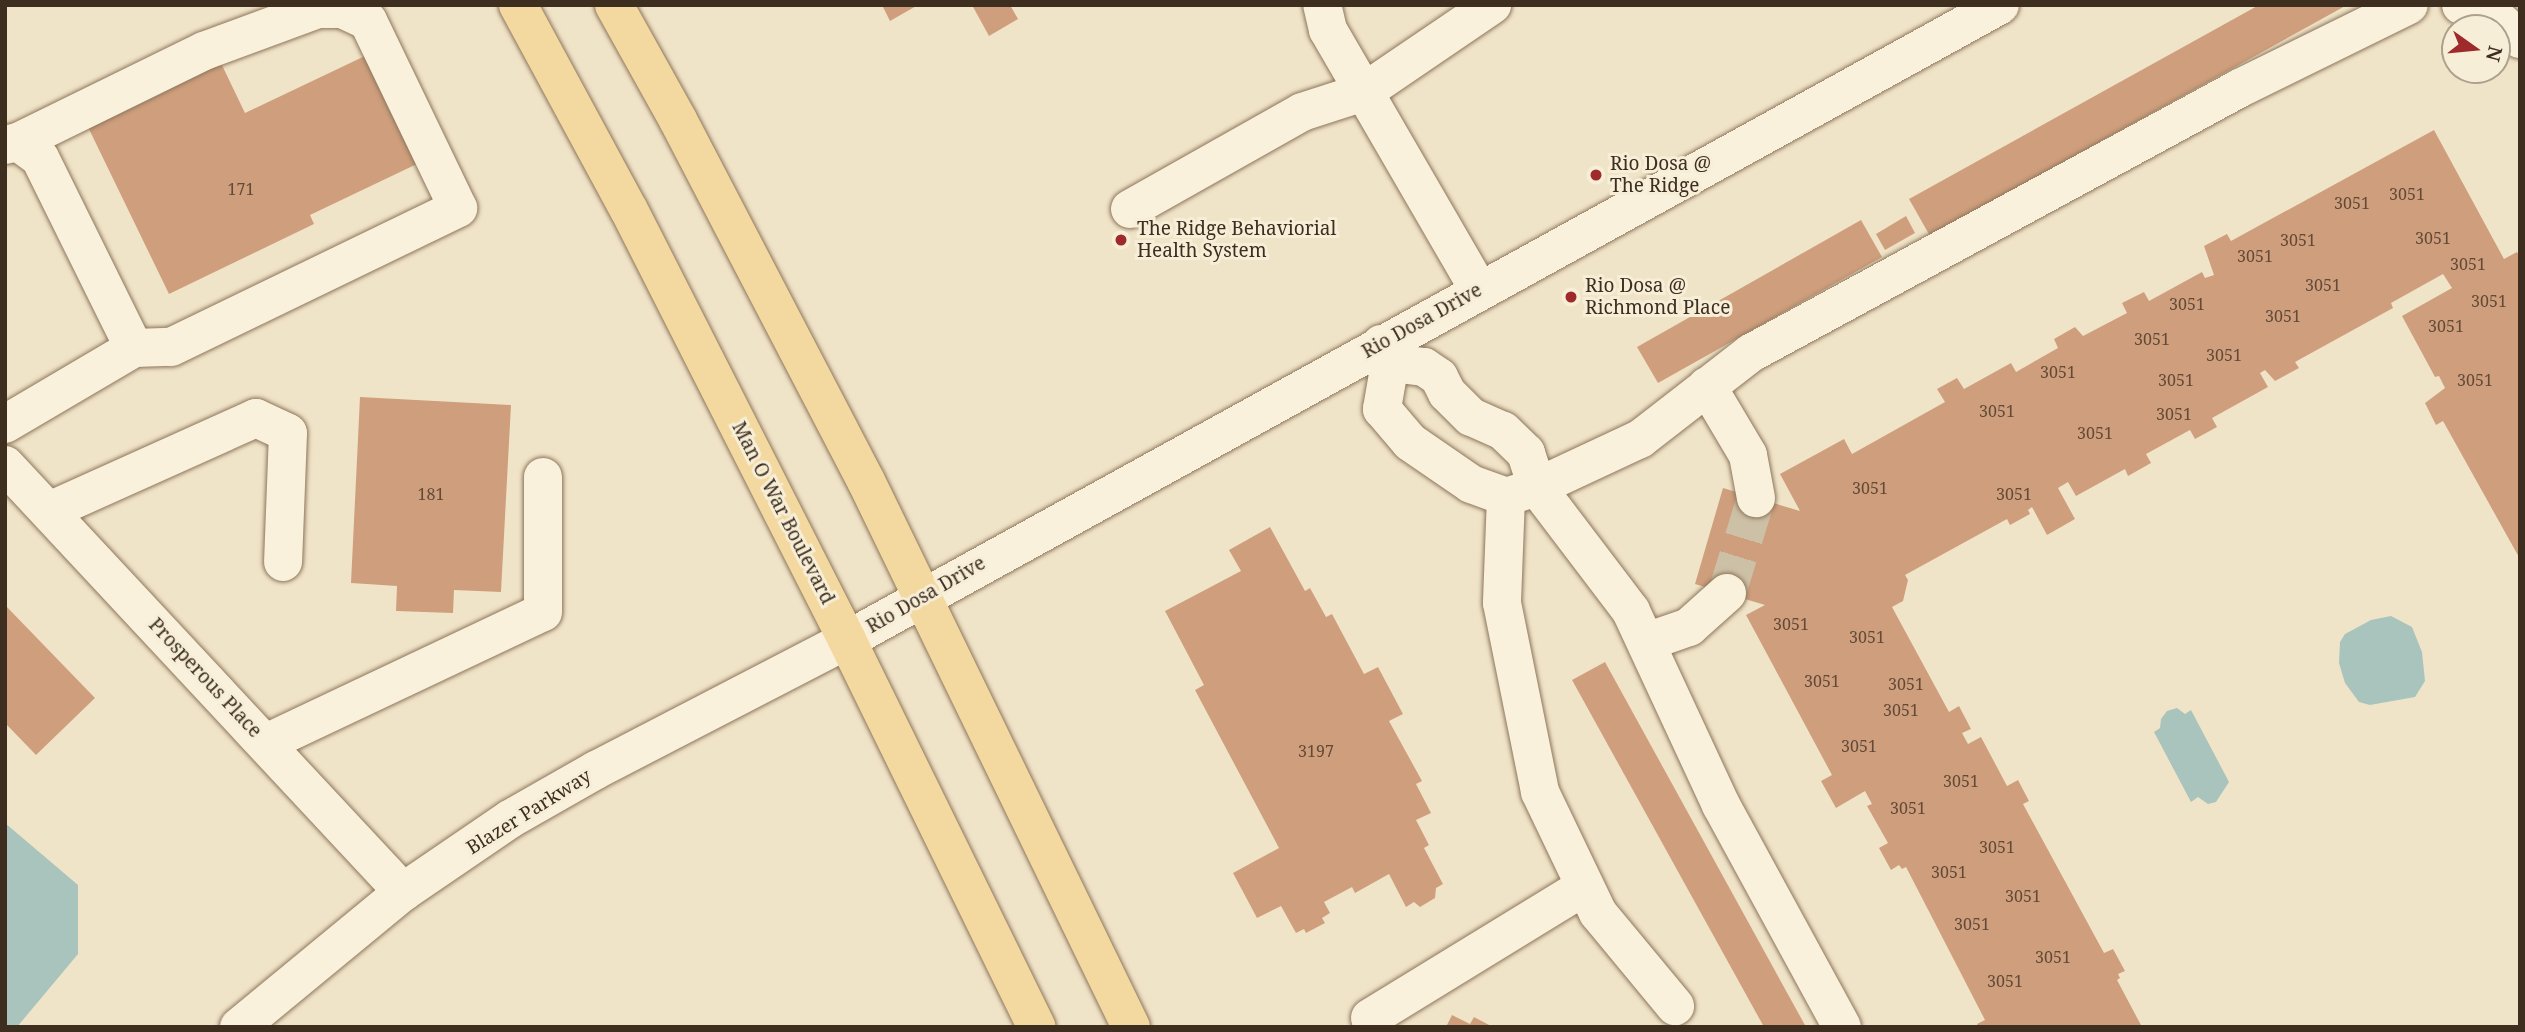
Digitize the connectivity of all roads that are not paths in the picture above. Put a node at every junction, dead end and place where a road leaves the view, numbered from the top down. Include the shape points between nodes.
1 (519, 5) edge
2 (614, 5) edge
3 (1322, 5) edge
4 (1492, 5) edge
5 (2000, 5) edge
6 (2409, 5) edge
7 (2461, 5) edge
8 (2520, 39) edge
9 (1364, 92) junction
10 (11, 144) edge
11 (1130, 209) dead end
12 (1479, 290) junction
13 (134, 348) junction
14 (1386, 353) junction
15 (1707, 387) junction
16 (5, 424) edge
17 (5, 465) edge
18 (543, 477) dead end
19 (1522, 492) junction
20 (1756, 498) tunnel mouth
21 (49, 511) junction
22 (283, 562) dead end
23 (1727, 593) tunnel mouth
24 (922, 596) junction
25 (847, 640) junction
26 (1646, 642) junction
27 (266, 743) junction
28 (1585, 886) junction
29 (403, 891) junction
30 (1675, 1006) dead end
31 (1370, 1018) dead end
32 (239, 1027) edge
33 (1037, 1027) edge
34 (1131, 1027) edge
35 (1842, 1027) edge

1 - 25 main road, Man O War Boulevard via 629,210
2 - 24 main road via 854,457
3 - 9 street via 1328,30
4 - 9 street
5 - 12 street, Rio Dosa Drive
6 - 15 street via 2240,88 1751,353
7 - 8 street via 2502,23
9 - 11 street via 1302,112
9 - 12 street
10 - 13 street via 40,158
10 - 13 street via 204,51 318,9 342,9 368,21 458,208 171,347
12 - 14 street, Rio Dosa Drive
13 - 16 street
14 - 19 street via 1439,377 1447,393 1471,417 1503,431 1526,453
14 - 19 street via 1382,409 1410,442 1471,484
14 - 24 street, Rio Dosa Drive
15 - 19 street via 1640,439
15 - 20 street via 1748,455
17 - 21 street, Prosperous Place
18 - 27 street via 542,612
19 - 26 street via 1632,611
19 - 28 street via 1502,603 1540,792
21 - 22 street via 256,418 288,433
21 - 27 street, Prosperous Place
23 - 26 street via 1689,626
24 - 25 street, Rio Dosa Drive
24 - 34 main road
25 - 29 street, Blazer Parkway via 589,774 510,819
25 - 33 main road, Man O War Boulevard
26 - 35 street via 1721,805
27 - 29 street, Prosperous Place
28 - 30 street via 1598,913
28 - 31 street
29 - 32 street, Blazer Parkway

